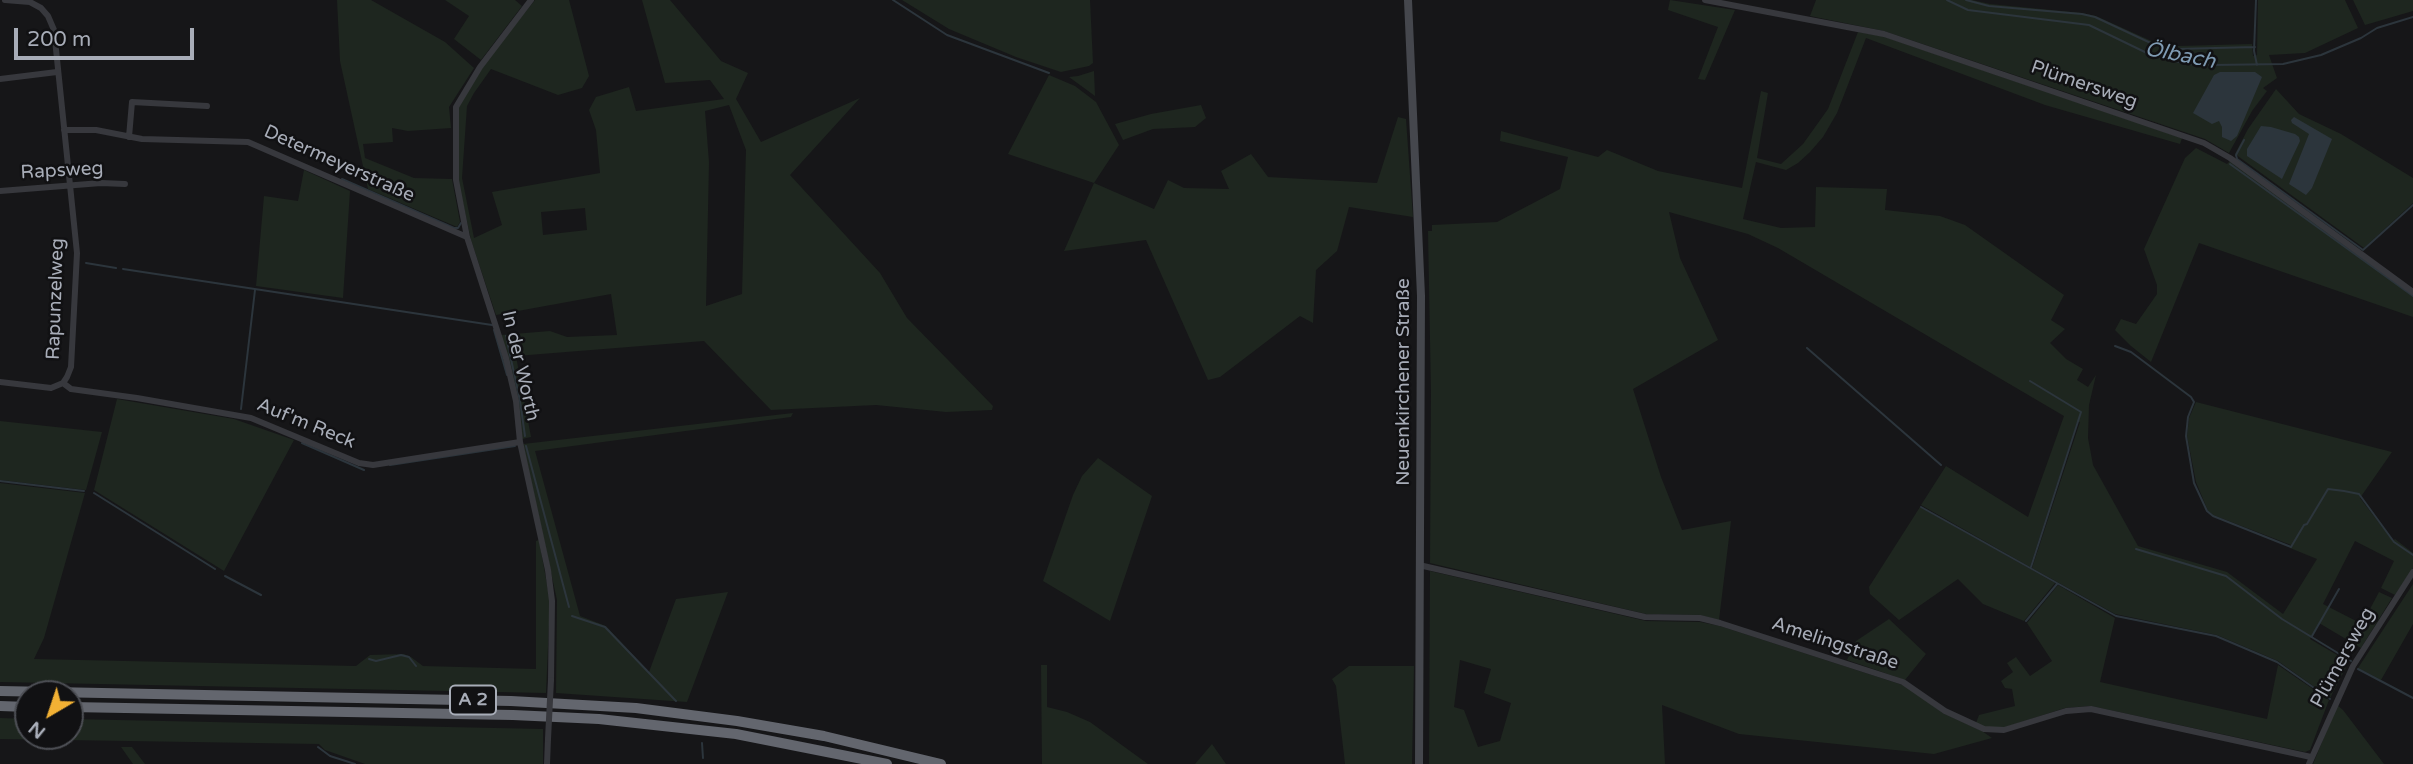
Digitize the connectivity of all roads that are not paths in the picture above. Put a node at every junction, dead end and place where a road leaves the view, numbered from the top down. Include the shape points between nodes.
1 (5, 0) edge
2 (46, 0) edge
3 (531, 0) edge
4 (1408, 0) edge
5 (1705, 0) edge
6 (41, 8) junction
7 (57, 72) junction
8 (0, 79) edge
9 (207, 106) dead end
10 (64, 130) junction
11 (129, 137) junction
12 (125, 184) dead end
13 (70, 186) junction
14 (0, 191) edge
15 (467, 237) junction
16 (2413, 292) edge
17 (0, 382) edge
18 (63, 383) junction
19 (520, 442) junction
20 (1419, 565) junction
21 (2413, 572) edge
22 (0, 691) edge
23 (84, 707) edge
24 (2310, 761) edge
25 (547, 764) edge
26 (887, 764) edge
27 (941, 764) edge
28 (1419, 764) edge

1 - 6 street
2 - 6 street
3 - 15 street, In der Worth via 456,107 456,180
4 - 20 main road, Neuenkirchener Straße via 1421,296
5 - 16 street, Plümersweg via 1884,34 2203,143
6 - 7 street via 54,30
7 - 8 street
7 - 10 street
9 - 11 street via 132,102
10 - 11 street, Determeyerstraße
10 - 13 street, Rapunzelweg
11 - 15 street, Determeyerstraße via 248,142
12 - 13 street, Rapsweg
13 - 14 street, Rapsweg
13 - 18 street, Rapunzelweg via 76,263 71,368
15 - 19 street, In der Worth via 506,358
17 - 18 street, Auf'm Reck via 51,388
18 - 19 street, Auf'm Reck via 71,389 251,418 373,465
19 - 25 street, In der Worth, bridge via 550,580
20 - 24 street, Amelingstraße via 1645,617 1720,623 1903,682 1945,711 1984,729 2004,730 2066,710 2091,709
20 - 28 main road, Neuenkirchener Straße
21 - 24 street, Plümersweg via 2353,666
22 - 27 highway, A 2 via 511,701 636,708 811,734
23 - 26 highway, A 2 via 599,719 736,734

